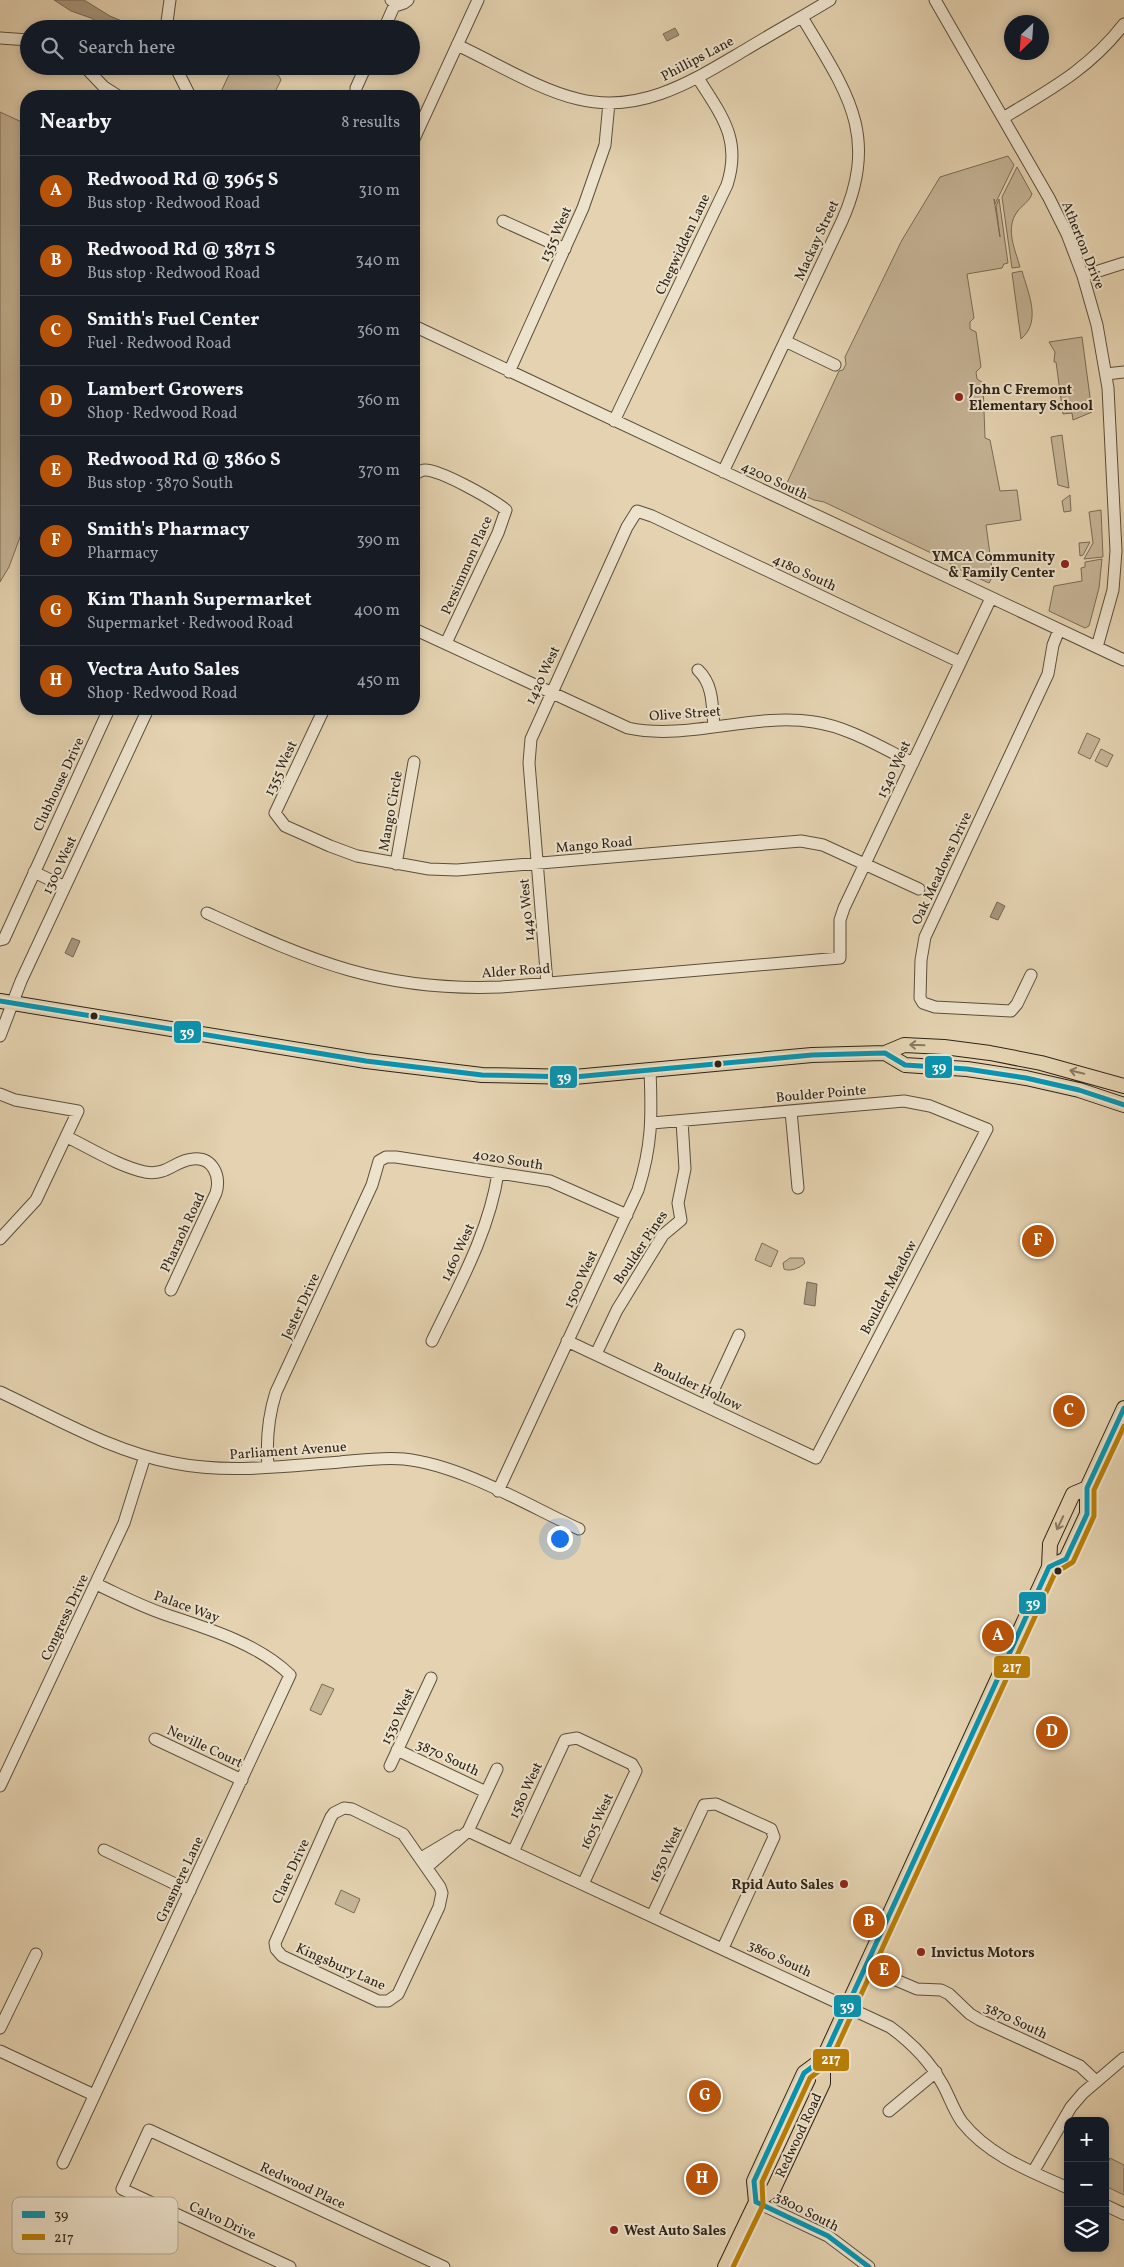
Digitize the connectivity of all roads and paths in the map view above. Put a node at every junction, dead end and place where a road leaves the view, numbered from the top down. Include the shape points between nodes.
1 (170, 0) edge
2 (408, 0) edge
3 (478, 0) edge
4 (830, 0) edge
5 (935, 0) edge
6 (393, 2) edge
7 (802, 17) junction
8 (167, 20) edge
9 (387, 20) edge
10 (1124, 24) edge
11 (0, 38) edge
12 (20, 39) edge
13 (457, 45) junction
14 (93, 75) edge
15 (179, 75) edge
16 (362, 75) edge
17 (698, 78) junction
18 (356, 88) dead end
19 (109, 90) edge
20 (186, 90) edge
21 (609, 103) junction
22 (1003, 118) junction
23 (420, 126) edge
24 (503, 221) dead end
25 (565, 249) junction
26 (1124, 263) edge
27 (1083, 276) junction
28 (420, 329) edge
29 (785, 342) junction
30 (835, 365) dead end
31 (509, 372) junction
32 (1124, 372) edge
33 (1106, 374) junction
34 (614, 421) junction
35 (420, 472) edge
36 (722, 472) junction
37 (636, 511) joint
38 (991, 598) junction
39 (1059, 630) junction
40 (420, 632) edge
41 (446, 643) junction
42 (1097, 647) junction
43 (1124, 660) edge
44 (960, 662) junction
45 (698, 670) dead end
46 (551, 693) junction
47 (106, 715) edge
48 (145, 715) edge
49 (321, 715) edge
50 (714, 727) junction
51 (414, 762) dead end
52 (913, 763) junction
53 (275, 814) joint
54 (396, 864) junction
55 (537, 864) junction
56 (865, 864) junction
57 (34, 872) junction
58 (65, 887) junction
59 (919, 889) dead end
60 (207, 913) dead end
61 (0, 940) edge
62 (840, 958) joint
63 (1031, 975) dead end
64 (547, 983) junction
65 (7, 1001) edge
66 (0, 1036) edge
67 (886, 1053) junction
68 (1031, 1061) junction
69 (967, 1069) junction
70 (650, 1071) junction
71 (1124, 1086) edge
72 (0, 1094) edge
73 (1124, 1105) edge
74 (791, 1111) junction
75 (682, 1121) junction
76 (652, 1124) junction
77 (987, 1129) joint
78 (67, 1137) junction
79 (379, 1161) joint
80 (498, 1173) junction
81 (798, 1188) dead end
82 (627, 1215) junction
83 (0, 1239) edge
84 (171, 1290) dead end
85 (739, 1335) dead end
86 (432, 1341) dead end
87 (568, 1341) junction
88 (596, 1354) junction
89 (0, 1392) edge
90 (706, 1406) junction
91 (1124, 1408) edge
92 (145, 1456) junction
93 (816, 1458) joint
94 (268, 1467) junction
95 (1087, 1488) junction
96 (498, 1490) junction
97 (579, 1529) dead end
98 (1050, 1567) junction
99 (96, 1584) junction
100 (290, 1674) joint
101 (431, 1678) dead end
102 (155, 1739) dead end
103 (565, 1740) joint
104 (397, 1750) junction
105 (390, 1766) dead end
106 (497, 1768) dead end
107 (242, 1780) junction
108 (0, 1786) edge
109 (486, 1792) junction
110 (468, 1831) junction
111 (104, 1850) dead end
112 (513, 1852) junction
113 (424, 1863) junction
114 (583, 1884) junction
115 (190, 1890) junction
116 (652, 1916) junction
117 (723, 1948) junction
118 (278, 1953) joint
119 (36, 1954) dead end
120 (896, 1980) dead end
121 (847, 2006) junction
122 (0, 2028) edge
123 (0, 2051) edge
124 (1124, 2058) edge
125 (823, 2059) junction
126 (936, 2072) junction
127 (1096, 2081) junction
128 (94, 2095) junction
129 (889, 2111) dead end
130 (149, 2130) joint
131 (63, 2164) dead end
132 (1033, 2172) junction
133 (1064, 2186) edge
134 (139, 2197) edge
135 (756, 2202) junction
136 (1109, 2207) edge
137 (1124, 2214) edge
138 (178, 2215) edge
139 (288, 2266) edge
140 (444, 2267) edge
141 (726, 2267) edge
142 (869, 2267) edge

1 - 8 street
2 - 6 street via 402,4
3 - 13 street
4 - 7 street, Phillips Lane
5 - 22 street, Atherton Drive
6 - 9 street
7 - 17 street, Phillips Lane
7 - 29 street, Mackay Street via 851,106 859,137 859,161 851,201
10 - 22 street via 1089,63
11 - 12 street
13 - 21 street, Phillips Lane via 567,96
13 - 23 street
14 - 19 street
15 - 20 street
16 - 18 street
17 - 21 street, Phillips Lane via 657,96
17 - 34 street, Chegwidden Lane via 730,133 732,169
21 - 25 street, 1355 West via 601,160
22 - 27 street, Atherton Drive via 1049,198
24 - 25 street
25 - 31 street, 1355 West
26 - 27 street
27 - 33 street, Atherton Drive
28 - 31 street, 4200 South
29 - 30 street
29 - 36 street, Mackay Street
31 - 34 street, 4200 South
32 - 33 street
33 - 42 street, Atherton Drive via 1116,565 1110,605
34 - 36 street, 4200 South
35 - 41 street, Persimmon Place via 436,473 485,496 506,510
36 - 38 street, 4200 South
37 - 44 street, 4180 South
37 - 46 street, 1420 West
38 - 39 street, 4200 South
38 - 44 street, 1540 West
39 - 42 street, 4200 South
39 - 63 street, Oak Meadows Drive via 1048,674 923,942 920,998 923,1003 935,1007 1010,1011 1017,1004
40 - 41 street, Olive Street
41 - 46 street, Olive Street
42 - 43 street, 4200 South
44 - 52 street, 1540 West
45 - 50 street via 710,690
46 - 50 street, Olive Street via 628,728 642,731
46 - 55 street, 1420 West via 536,724 529,751
47 - 57 street, Clubhouse Drive
48 - 58 street, 1300 West
49 - 53 street, 1355 West
50 - 52 street, Olive Street via 788,720 815,722 845,731
51 - 54 street, Mango Circle
52 - 56 street, 1540 West
53 - 54 street, Mango Road via 285,826 330,846 357,856
54 - 55 street, Mango Road via 457,870
55 - 56 street, Mango Road via 795,841 823,845
55 - 64 street, 1440 West
56 - 59 street, Mango Road
56 - 62 street, 1540 West via 840,920
57 - 58 street
57 - 61 street, Clubhouse Drive via 4,939
58 - 65 street, 1300 West via 21,981
60 - 64 street, Alder Road via 299,954 350,971 454,987
62 - 64 street, Alder Road
65 - 66 street, 1300 West
65 - 70 main road via 432,1070 523,1077
68 -> 67 main road via 928,1045 904,1045
67 - 69 main road via 906,1064
67 - 70 main road via 812,1055
68 - 69 main road via 1025,1069 991,1065
71 -> 68 main road
69 - 73 main road via 1036,1080
70 - 76 street, 1500 West
72 - 78 street via 15,1100 78,1111
74 - 75 street, Boulder Pointe
74 - 77 street, Boulder Pointe via 904,1101 930,1106
74 - 81 street
75 - 76 street, Boulder Pointe
75 - 88 street, Boulder Pines via 685,1169 678,1203 681,1220 663,1235 617,1310
76 - 82 street, 1500 West via 646,1164
77 - 93 street, Boulder Meadow
78 - 83 street via 36,1200
78 - 84 street, Pharaoh Road via 146,1172 159,1173 192,1159 210,1163 215,1170 218,1178 216,1193
79 - 80 street, 4020 South via 396,1157
79 - 94 street, Jester Drive via 372,1185 276,1392 267,1432
80 - 82 street, 4020 South via 563,1185
80 - 86 street, 1460 West via 483,1232
82 - 87 street, 1500 West
85 - 90 street
87 - 88 street, Boulder Hollow
87 - 96 street, 1500 West
88 - 90 street, Boulder Hollow
89 - 92 street, Parliament Avenue
90 - 93 street, Boulder Hollow
91 - 95 main road, Redwood Road
92 - 94 street, Parliament Avenue via 206,1468
92 - 99 street, Congress Drive via 127,1516
94 - 96 street, Parliament Avenue via 403,1459 455,1471
95 -> 98 main road, Redwood Road via 1073,1494 1050,1544
95 - 98 main road, Redwood Road via 1087,1514 1066,1559
96 - 97 street, Parliament Avenue
98 - 121 main road, Redwood Road
99 - 100 street, Palace Way via 148,1608 198,1624 276,1661
99 - 108 street, Congress Drive
100 - 107 street, Grasmere Lane
101 - 104 street, 1530 West
102 - 107 street, Neville Court
103 - 112 street, 1580 West
103 - 114 street, 1605 West via 577,1738 632,1764 636,1771
104 - 105 street, 1530 West
104 - 109 street, 3870 South
106 - 109 street
107 - 115 street, Grasmere Lane
109 - 110 street
110 - 112 street, 3860 South
110 - 113 street via 438,1846
111 - 115 street
112 - 114 street, 3860 South
113 - 118 street, Clare Drive via 400,1831 352,1809 344,1808 334,1813 279,1929 275,1943
113 - 118 street, Kingsbury Lane via 440,1887 441,1900 398,1994 392,2000 378,2001
114 - 116 street, 3860 South
115 - 128 street, Grasmere Lane
116 - 117 street, 3860 South
116 - 117 street, 1630 West via 704,1805 716,1804 771,1829 774,1836
117 - 121 street, 3860 South
119 - 122 street
120 - 127 street, 3870 South via 917,1989 941,1990 949,1994 970,2014 1080,2066
121 - 125 main road, Redwood Road
121 - 126 street, 3860 South via 890,2027 908,2041
123 - 128 street
124 - 127 street
125 - 135 main road, Redwood Road via 823,2083 773,2190
125 - 135 main road, Redwood Road via 804,2073 754,2181
126 - 129 street
126 - 132 street, 3860 South via 961,2121 975,2136 990,2149
127 - 132 street via 1071,2107
128 - 131 street, Grasmere Lane
130 - 134 street, Calvo Drive via 122,2189
130 - 140 street, Redwood Place
132 - 133 street, 3860 South
135 - 141 main road, Redwood Road
135 - 142 street, 3800 South via 828,2236
136 - 137 street
138 - 139 street, Calvo Drive

